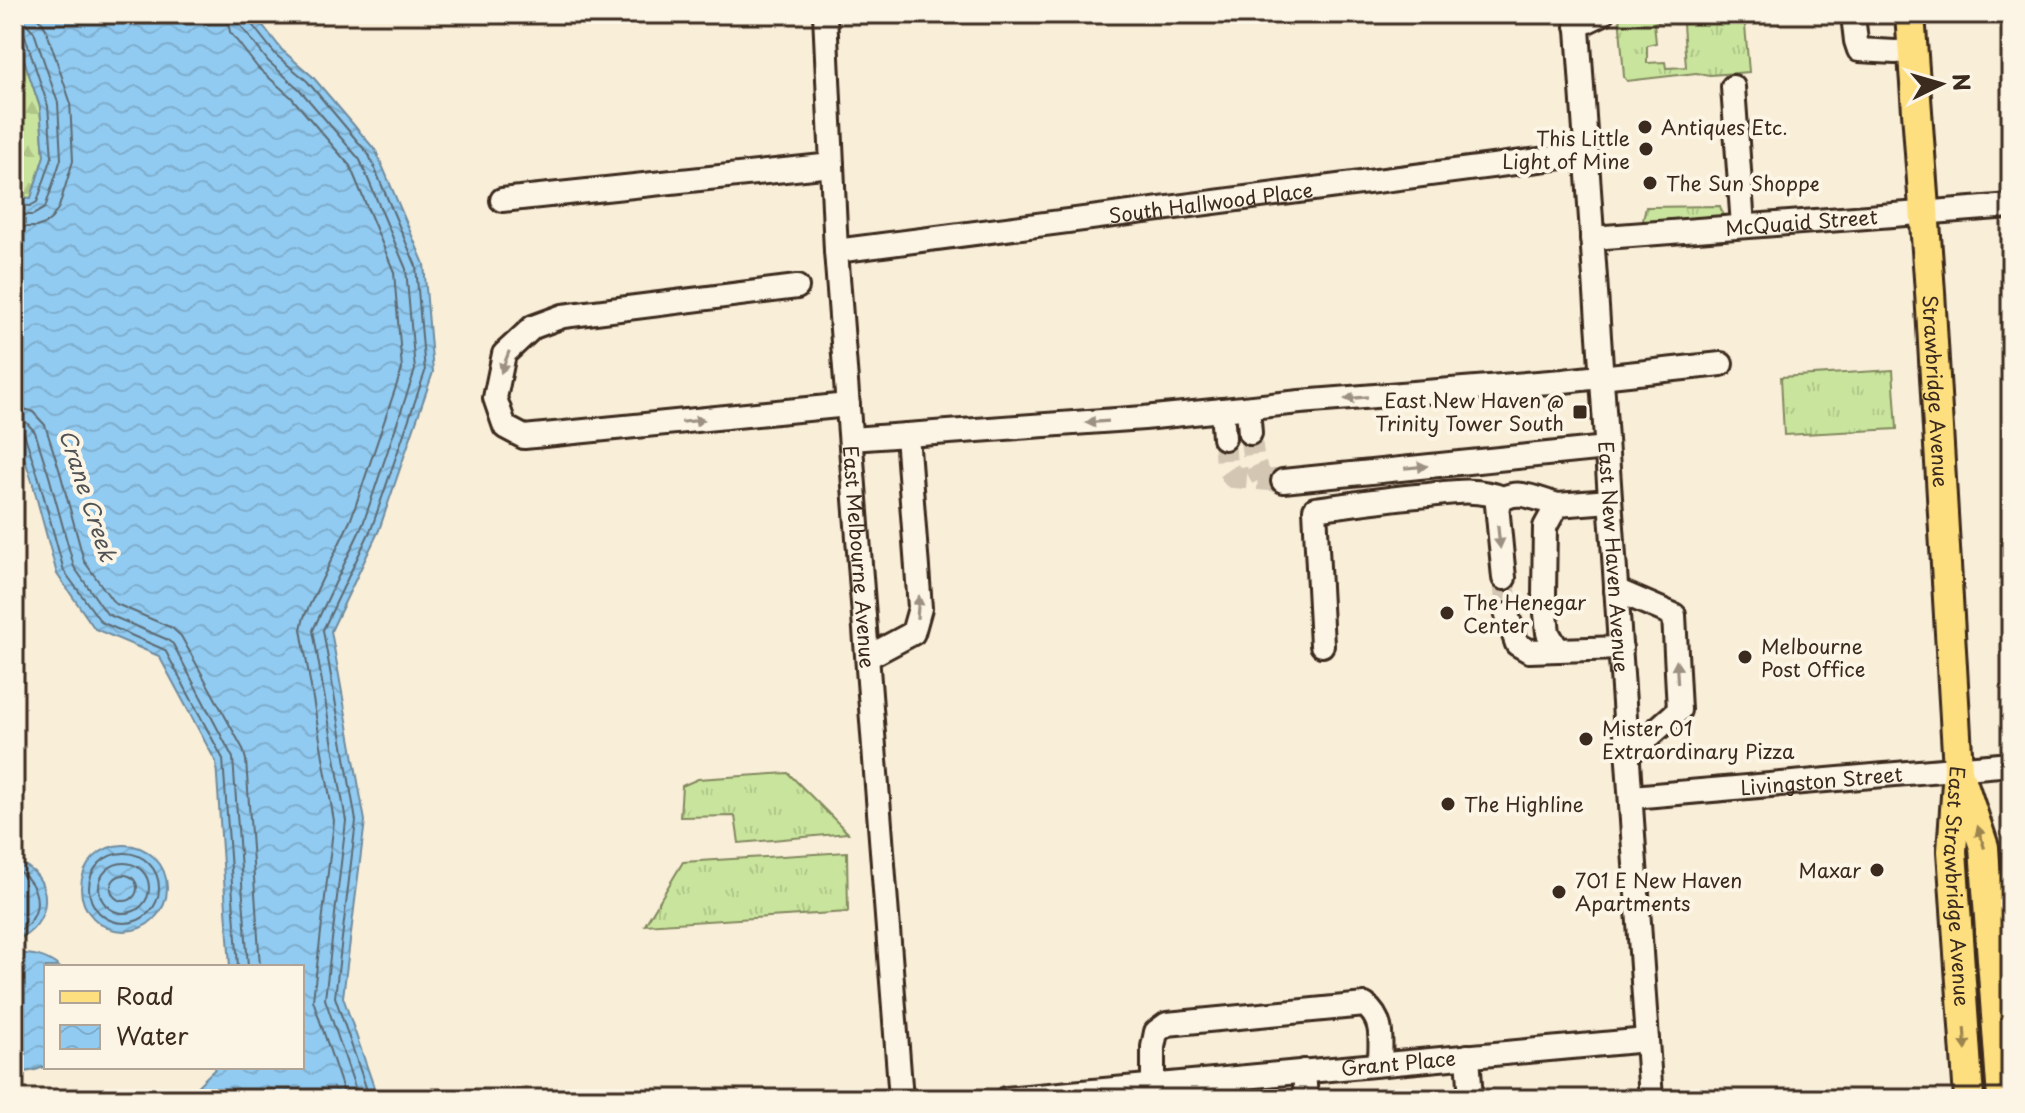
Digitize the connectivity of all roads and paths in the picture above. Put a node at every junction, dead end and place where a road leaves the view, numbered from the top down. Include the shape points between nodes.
1 (825, 14) edge
2 (1602, 14) edge
3 (1910, 14) edge
4 (1577, 20) edge
5 (1854, 24) dead end
6 (1912, 51) junction
7 (1733, 87) dead end
8 (1585, 154) junction
9 (832, 165) junction
10 (502, 200) dead end
11 (2011, 206) edge
12 (1924, 212) junction
13 (1743, 226) junction
14 (1592, 238) junction
15 (836, 251) junction
16 (797, 287) dead end
17 (1721, 364) dead end
18 (1601, 376) junction
19 (848, 405) junction
20 (1248, 408) junction
21 (1222, 410) junction
22 (1250, 433) tunnel mouth
23 (907, 435) junction
24 (1224, 438) tunnel mouth
25 (851, 439) junction
26 (1606, 448) junction
27 (1283, 481) tunnel mouth
28 (1503, 498) junction
29 (1610, 501) junction
30 (1557, 505) junction
31 (1504, 578) tunnel mouth
32 (1616, 590) junction
33 (1507, 615) tunnel mouth
34 (1322, 645) dead end
35 (1621, 648) junction
36 (1558, 650) junction
37 (868, 657) junction
38 (1628, 755) junction
39 (2011, 764) edge
40 (1958, 769) junction
41 (1632, 797) junction
42 (1647, 1040) junction
43 (1468, 1056) junction
44 (1380, 1064) junction
45 (1304, 1071) junction
46 (1153, 1085) junction
47 (2004, 1085) edge
48 (1108, 1094) edge
49 (901, 1099) edge
50 (1006, 1099) edge
51 (1306, 1099) edge
52 (1471, 1099) edge
53 (1651, 1099) edge
54 (1969, 1099) edge

1 - 9 street, East Melbourne Avenue
2 - 4 street
3 - 6 main road, Strawbridge Avenue
4 - 8 street, East New Haven Avenue
5 - 6 street via 1859,50
6 - 12 main road, Strawbridge Avenue
7 - 13 street
8 - 14 street, East New Haven Avenue
8 - 15 street, South Hallwood Place
9 - 10 street
9 - 15 street, East Melbourne Avenue
11 - 12 street, McQuaid Street
12 - 13 street, McQuaid Street
12 - 40 main road, Strawbridge Avenue
13 - 14 street, McQuaid Street
14 - 18 street, East New Haven Avenue
15 - 19 street, East Melbourne Avenue
16 -> 19 street via 563,316 533,327 504,354 495,398 505,427 524,437
17 - 18 street
18 -> 20 street
18 - 26 street, East New Haven Avenue
19 - 25 street, East Melbourne Avenue
20 - 21 street
20 - 22 street
21 -> 23 street
21 - 24 street
23 - 25 street
37 -> 23 street via 913,633 920,608
25 - 37 street, East Melbourne Avenue
27 -> 26 street
26 - 29 street, East New Haven Avenue
28 - 30 street via 1516,493
28 -> 31 street via 1497,505
28 - 34 street via 1470,491 1315,509
29 - 30 street
29 - 32 street, East New Haven Avenue
30 - 36 street via 1545,527 1544,594 1548,633
32 - 35 street, East New Haven Avenue
38 -> 32 street via 1679,710 1674,615
33 - 36 street via 1517,644 1529,651
35 - 36 street
35 - 38 street, East New Haven Avenue
37 - 49 street, East Melbourne Avenue
38 - 41 street, East New Haven Avenue
39 - 40 street, Livingston Street
40 - 41 street, Livingston Street
47 -> 40 main road, East Strawbridge Avenue via 1984,847
40 -> 54 main road, East Strawbridge Avenue via 1952,851
41 - 42 street, East New Haven Avenue
42 - 43 street, Grant Place
42 - 53 street, East New Haven Avenue
43 - 44 street, Grant Place
43 - 52 street
44 - 45 street, Grant Place
44 - 46 street via 1380,1027 1365,1005 1167,1024 1156,1032
45 - 46 street, Grant Place
45 - 51 street
46 - 48 street, Grant Place
48 - 50 street, Grant Place

